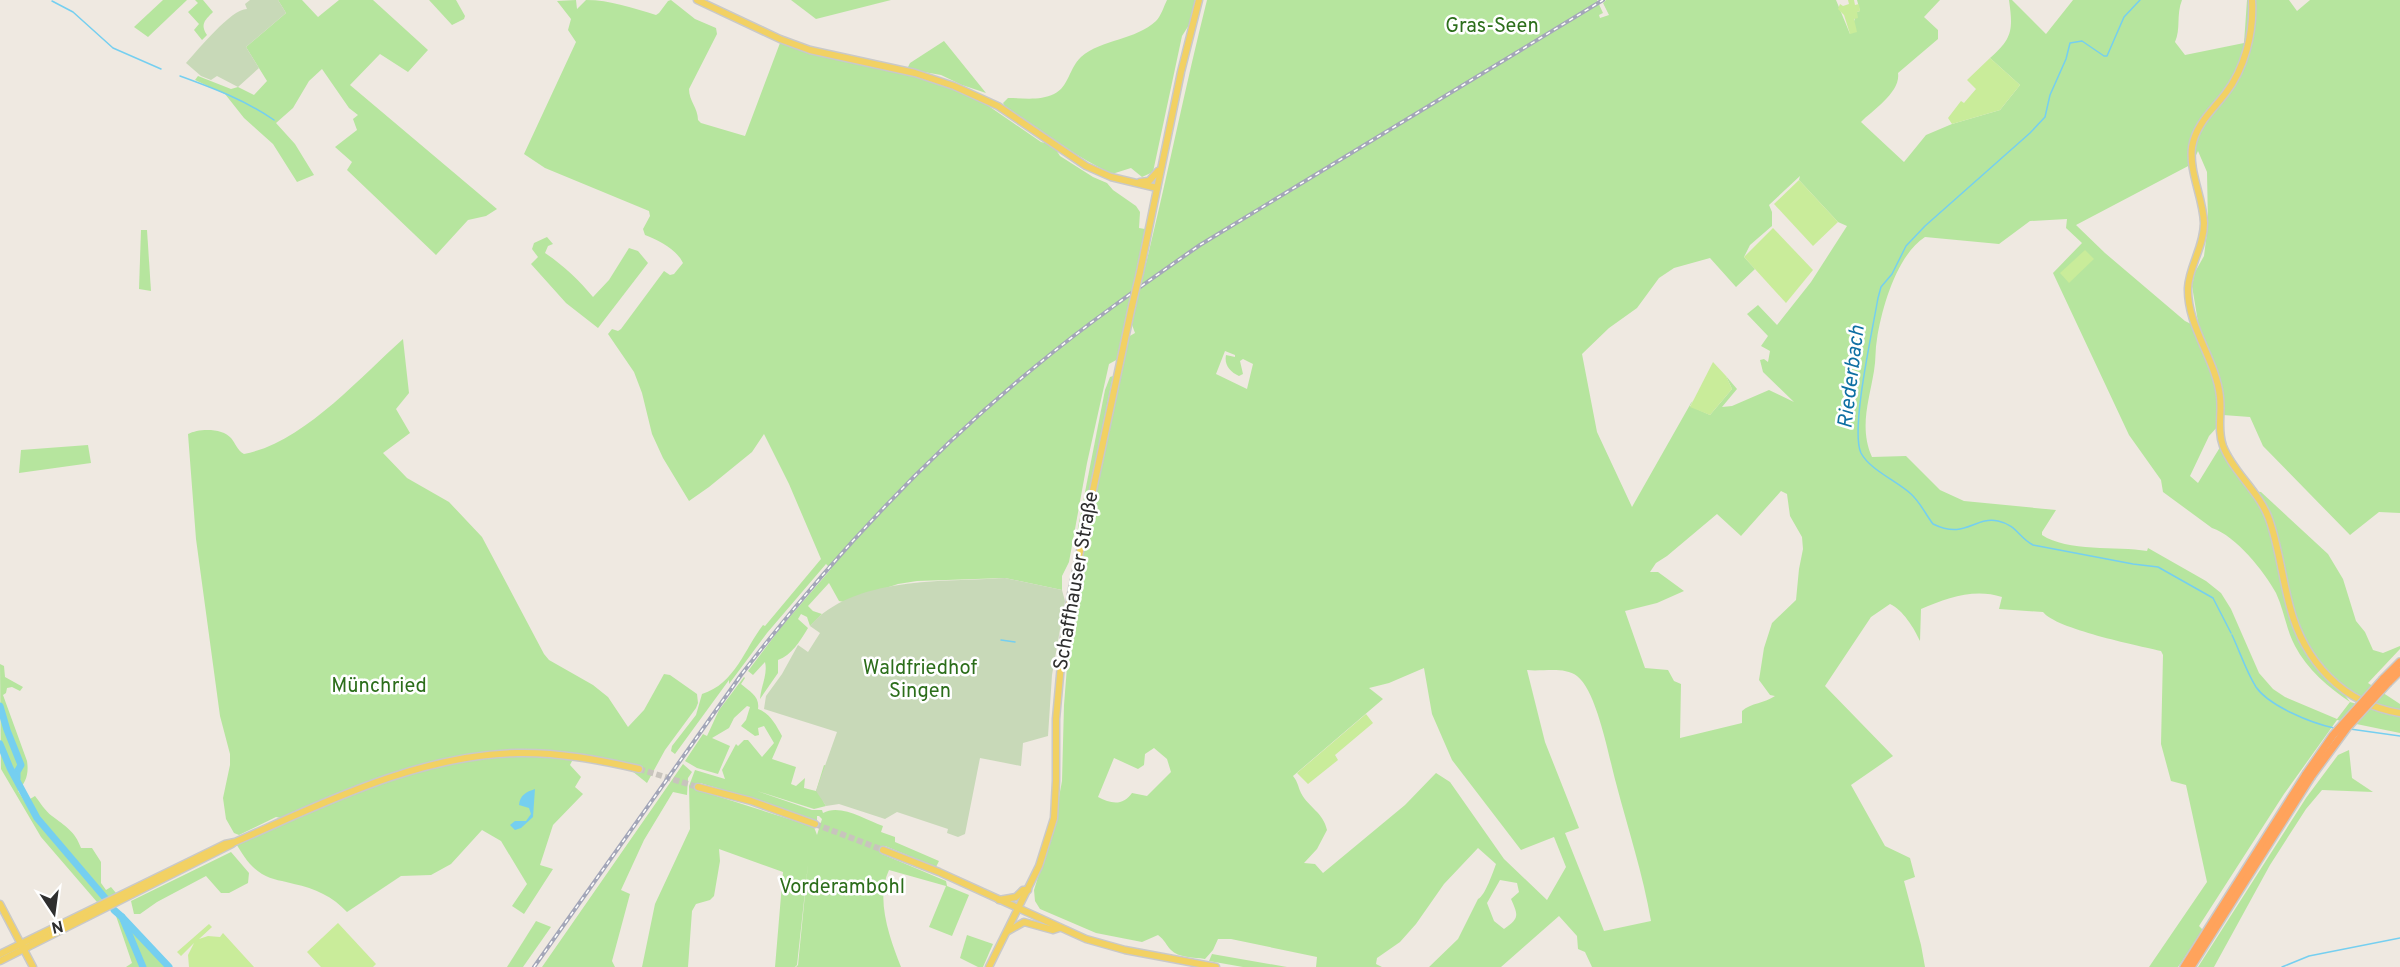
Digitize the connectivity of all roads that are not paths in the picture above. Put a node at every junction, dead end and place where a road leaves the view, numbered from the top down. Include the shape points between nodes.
1 (697, 0) edge
2 (1199, 0) edge
3 (2252, 0) edge
4 (1160, 168) junction
5 (1134, 182) junction
6 (1157, 188) junction
7 (2400, 662) edge
8 (2400, 671) edge
9 (2386, 681) junction
10 (2400, 713) edge
11 (639, 769) tunnel mouth
12 (2308, 776) junction
13 (698, 786) tunnel mouth
14 (815, 824) tunnel mouth
15 (883, 850) tunnel mouth
16 (1028, 890) junction
17 (999, 900) junction
18 (0, 904) edge
19 (1018, 909) junction
20 (1060, 928) junction
21 (1007, 931) junction
22 (23, 946) junction
23 (0, 954) edge
24 (0, 961) edge
25 (33, 967) edge
26 (989, 967) edge
27 (1216, 967) edge
28 (2184, 967) edge
29 (2191, 967) edge

1 - 5 main road via 810,50 915,73 954,86 998,106 1086,166
2 - 4 main road, Schaffhauser Straße
3 - 10 main road via 2250,34 2242,64 2193,141 2203,237 2188,292 2196,329 2220,393 2222,444 2267,514 2290,608 2304,645 2329,679 2348,693 2374,707
4 - 5 main road via 1149,181
4 - 6 main road, Schaffhauser Straße
5 - 6 main road
6 - 16 main road, Schaffhauser Straße, bridge via 1065,628 1058,693 1054,818
7 - 9 highway
8 - 9 highway
9 - 12 highway, bridge
11 - 22 main road via 554,754 517,753 468,758 416,770 225,844
12 - 28 highway
12 - 29 highway
13 - 14 main road
15 - 17 main road
16 - 17 main road
16 - 19 main road, Schaffhauser Straße
17 - 19 main road
18 - 22 main road
19 - 20 main road
19 - 21 main road, Schaffhauser Straße
20 - 21 main road via 1053,930 1024,922
20 - 27 main road via 1092,941
21 - 26 main road, Schaffhauser Straße
22 - 23 main road
22 - 24 main road
22 - 25 main road

